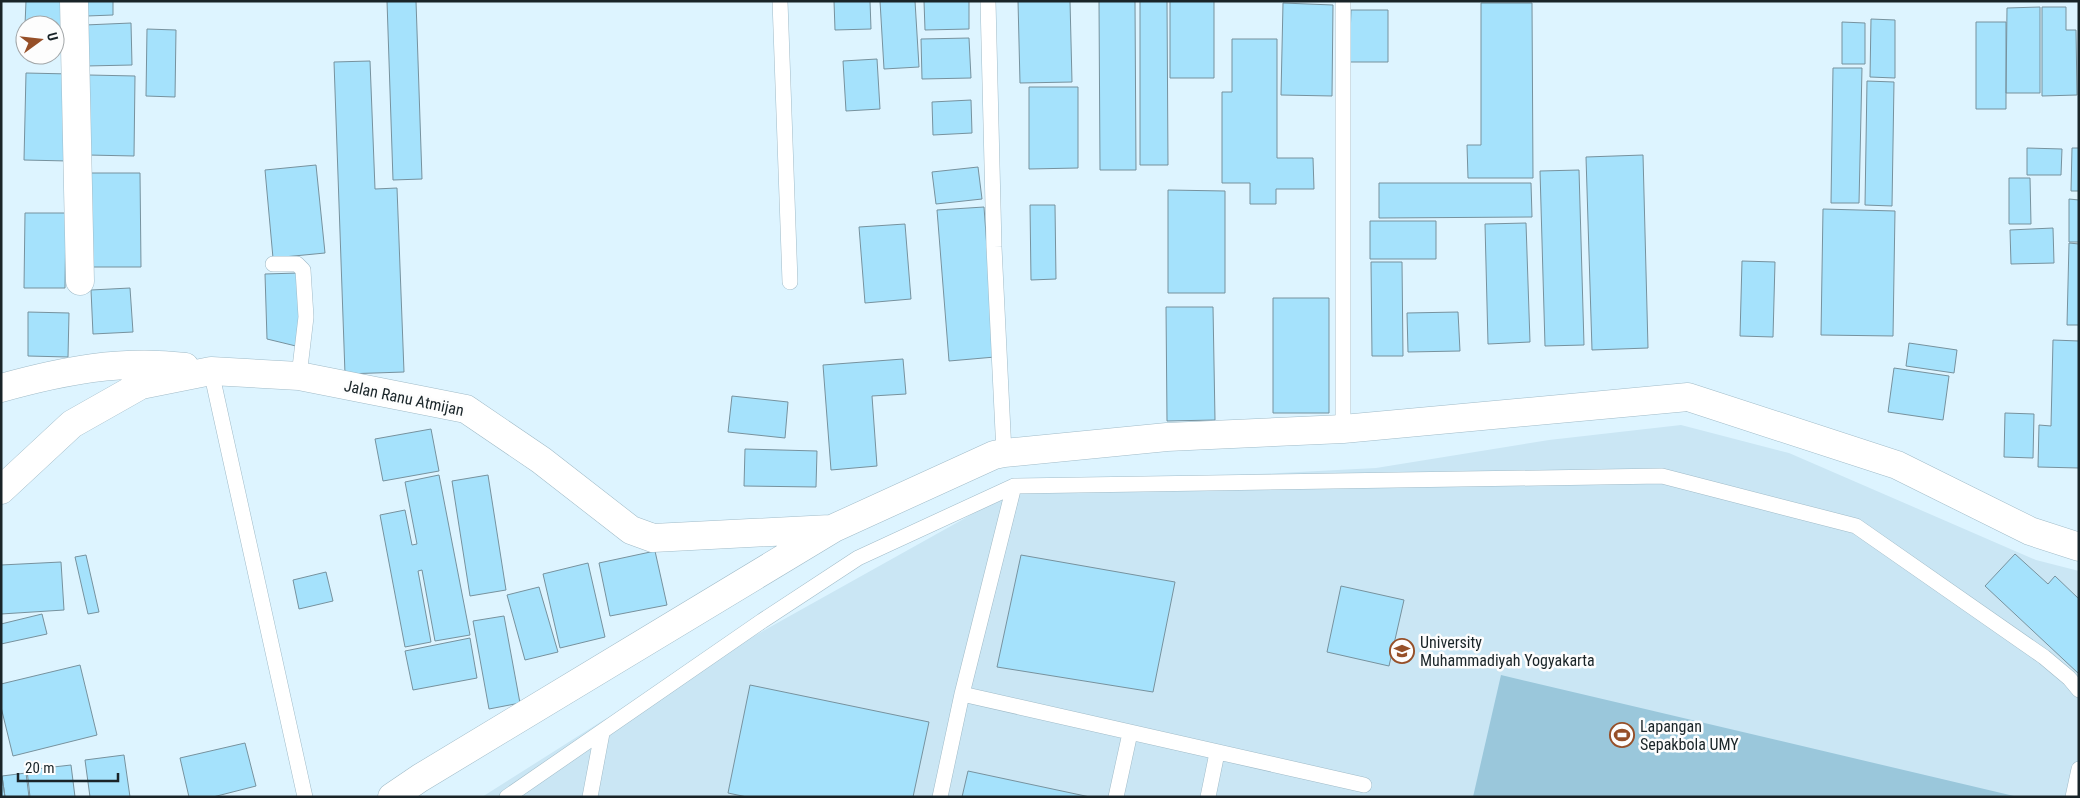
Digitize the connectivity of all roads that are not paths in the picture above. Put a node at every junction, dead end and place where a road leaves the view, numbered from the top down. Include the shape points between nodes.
1 (74, 1) edge
2 (780, 1) edge
3 (988, 1) edge
4 (1343, 1) edge
5 (273, 264) dead end
6 (80, 281) dead end
7 (790, 282) dead end
8 (211, 370) junction
9 (299, 376) junction
10 (1, 388) edge
11 (1343, 429) junction
12 (1004, 454) junction
13 (1014, 486) junction
14 (1, 490) edge
15 (834, 528) junction
16 (2079, 547) edge
17 (2079, 690) edge
18 (962, 694) junction
19 (602, 733) junction
20 (1130, 733) junction
21 (1217, 753) junction
22 (2079, 769) edge
23 (1364, 785) dead end
24 (305, 797) edge
25 (392, 797) edge
26 (507, 797) edge
27 (590, 797) edge
28 (940, 797) edge
29 (1116, 797) edge
30 (1208, 797) edge
31 (2073, 797) edge

1 - 6 street
2 - 7 lane
3 - 12 lane via 994,247
4 - 11 lane
5 - 9 lane via 297,264 303,270 306,317
8 - 9 street, Jalan Ranu Atmijan
8 - 10 street via 122,364 48,375
8 - 14 street, Jalan Ranu Atmijan via 141,385 72,424
8 - 24 lane
9 - 15 street, Jalan Ranu Atmijan via 466,409 541,460 631,530 653,538
11 - 12 street via 1167,437
11 - 16 street via 1688,397 1897,465 2030,531
12 - 15 street via 994,455
13 - 17 lane via 1662,476 1856,526 2044,657 2070,678
13 - 18 lane
13 - 19 lane via 858,558
15 - 25 street
18 - 20 lane
18 - 28 lane
19 - 26 lane
19 - 27 lane
20 - 21 lane
20 - 29 lane
21 - 23 lane
21 - 30 lane
22 - 31 lane

